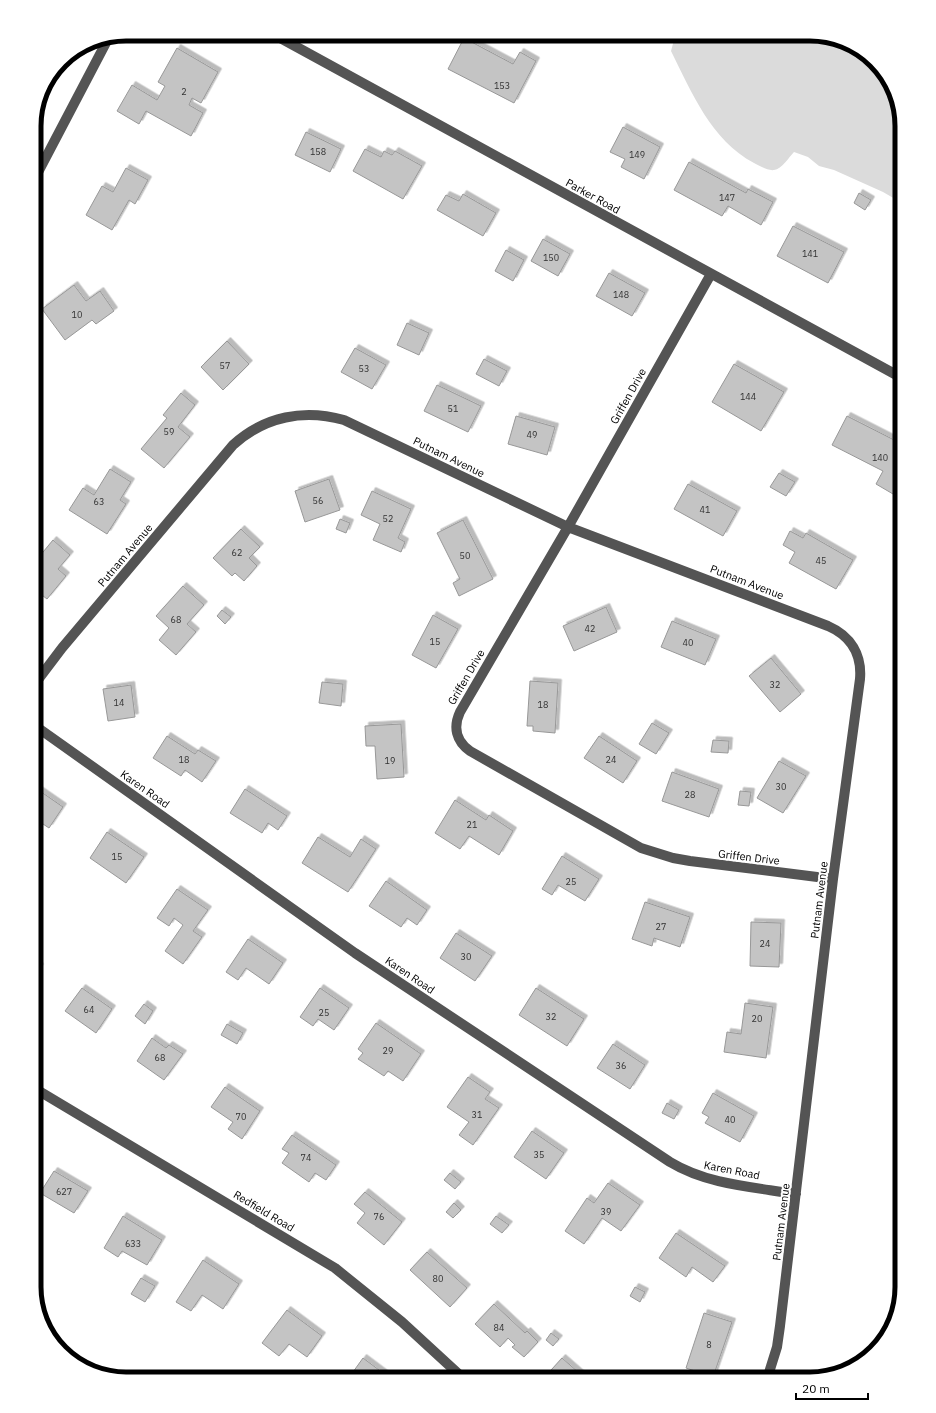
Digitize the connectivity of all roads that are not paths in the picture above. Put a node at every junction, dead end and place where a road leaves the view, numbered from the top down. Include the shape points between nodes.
1 (286, 41) edge
2 (106, 44) edge
3 (41, 167) edge
4 (711, 274) junction
5 (895, 374) edge
6 (568, 527) junction
7 (41, 676) edge
8 (41, 730) edge
9 (833, 879) junction
10 (41, 1092) edge
11 (796, 1194) junction
12 (456, 1372) edge
13 (769, 1372) edge

1 - 4 street, Parker Road
2 - 3 street
4 - 5 street, Parker Road
4 - 6 street, Griffen Drive
6 - 7 street, Putnam Avenue via 344,420 309,414 274,420 242,437 225,453
6 - 9 street, Putnam Avenue via 828,626 851,642 858,657 861,674
6 - 9 street, Griffen Drive via 460,712 456,720 456,729 460,742 470,751 626,840 657,854 690,861
8 - 11 street, Karen Road via 355,953 670,1162 706,1178
9 - 11 street, Putnam Avenue
10 - 12 street, Redfield Road via 335,1268 402,1322
11 - 13 street, Putnam Avenue via 777,1347

